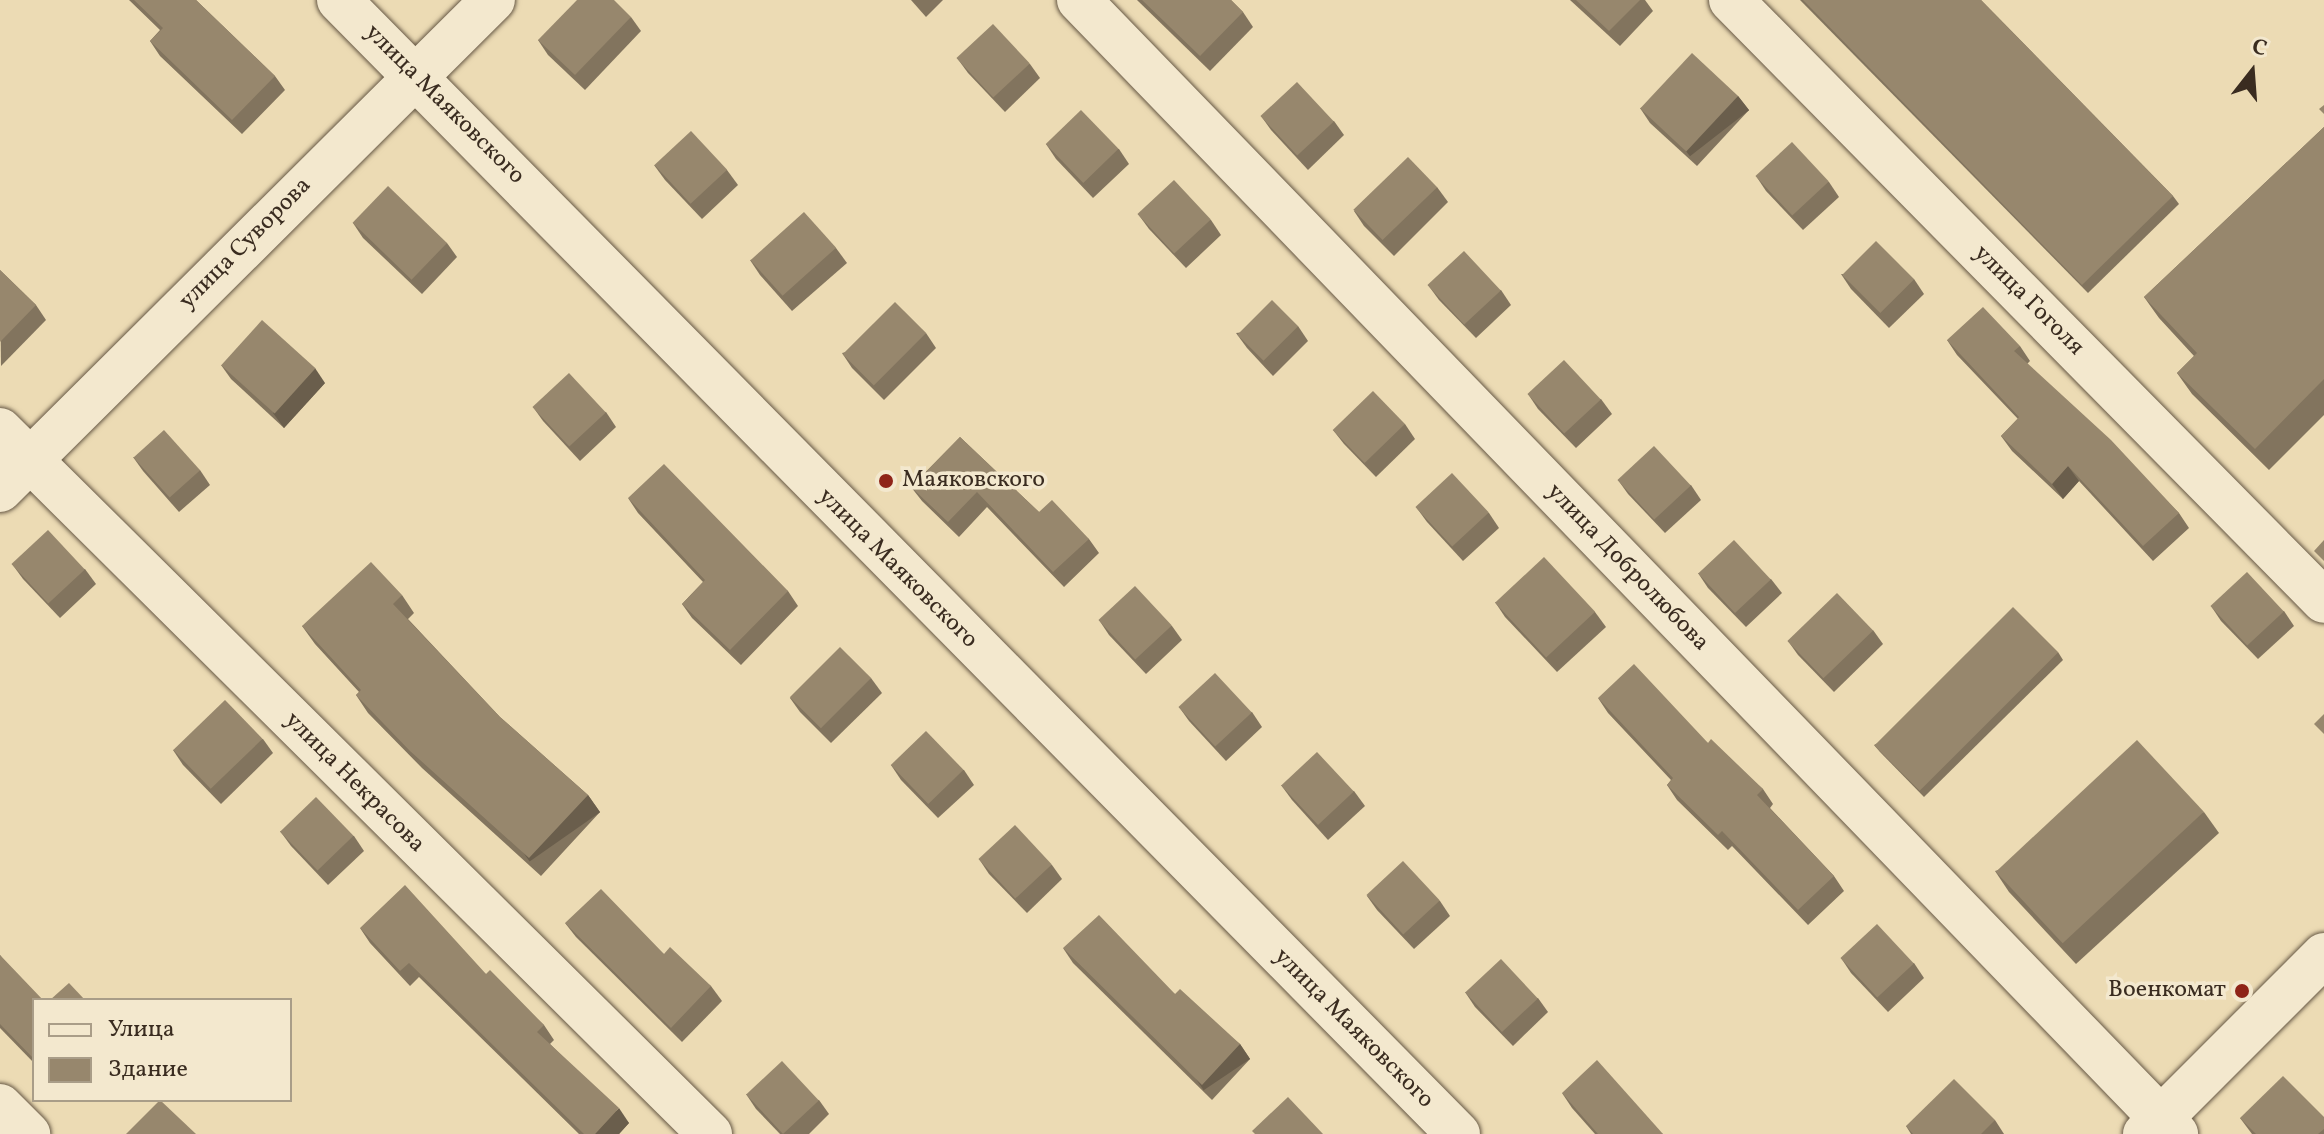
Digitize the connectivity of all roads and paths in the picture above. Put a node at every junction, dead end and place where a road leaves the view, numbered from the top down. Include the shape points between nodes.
1 (339, 0) edge
2 (493, 0) edge
3 (1079, 0) edge
4 (1731, 0) edge
5 (415, 75) junction
6 (10, 460) edge
7 (2324, 601) edge
8 (2324, 955) edge
9 (0, 1106) edge
10 (2160, 1129) edge
11 (28, 1134) edge
12 (710, 1134) edge
13 (1458, 1134) edge

1 - 5 street, улица Маяковского
2 - 5 street, улица Суворова
3 - 10 street, улица Добролюбова
4 - 7 street, улица Гоголя
5 - 6 street, улица Суворова
5 - 13 street, улица Маяковского
6 - 12 street, улица Некрасова
8 - 10 street
9 - 11 street

